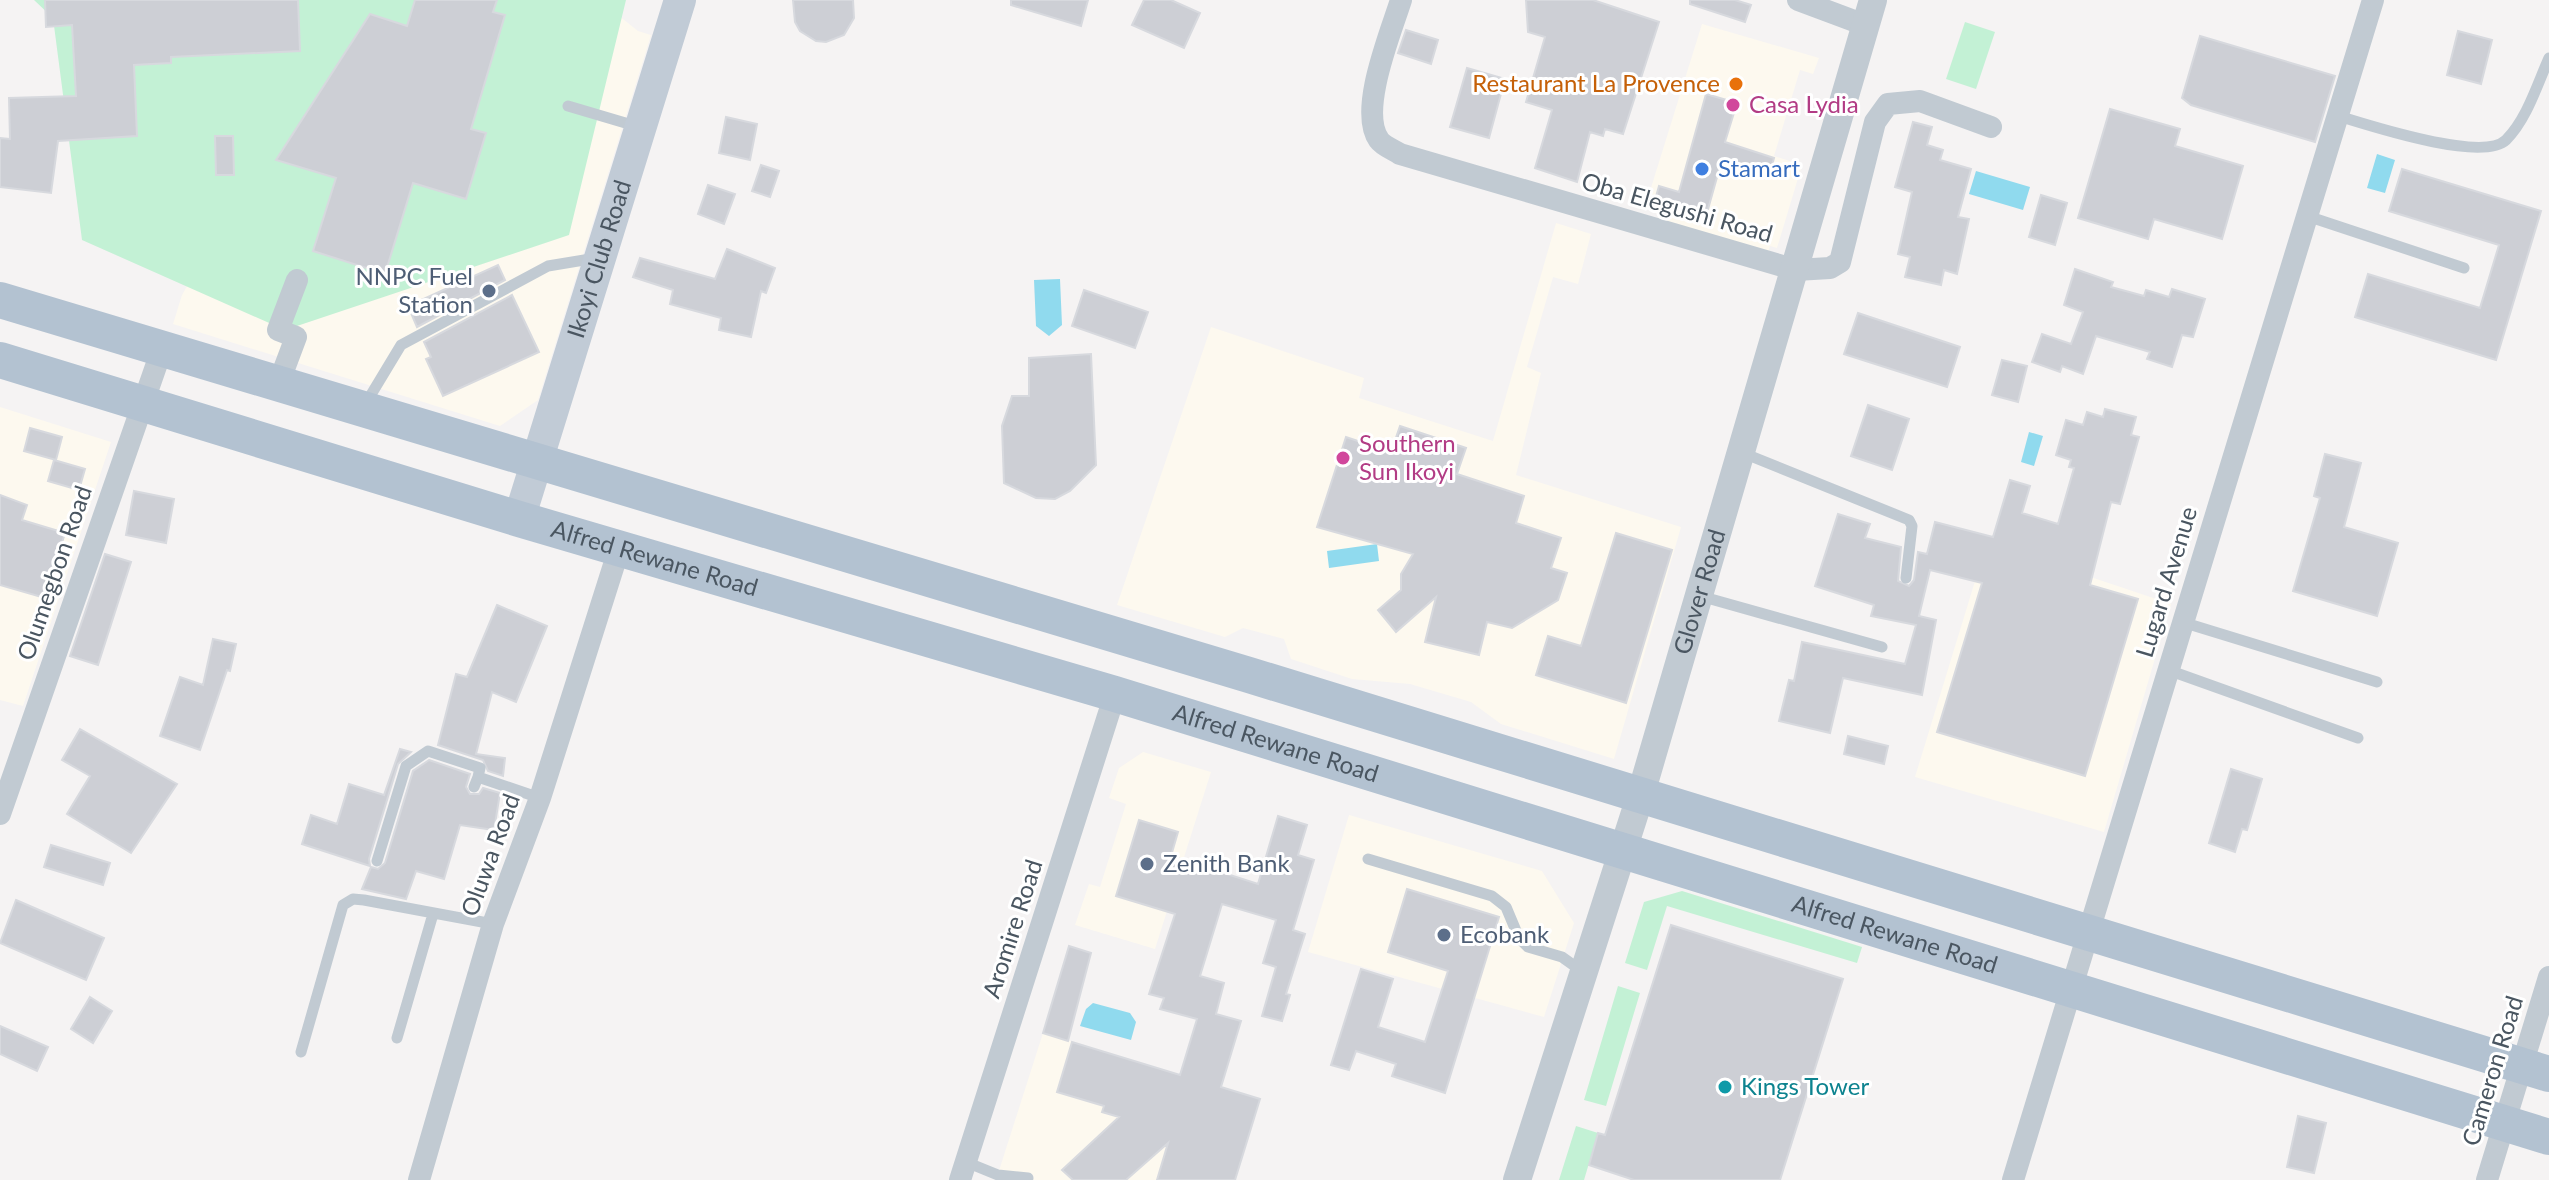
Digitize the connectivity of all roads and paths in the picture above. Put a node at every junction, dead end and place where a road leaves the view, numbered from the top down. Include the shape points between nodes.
1 (680, 0) edge
2 (1401, 0) edge
3 (1798, 0) edge
4 (2373, 0) edge
5 (1869, 12) edge
6 (2549, 58) edge
7 (568, 106) dead end
8 (2338, 116) junction
9 (640, 127) junction
10 (1991, 127) dead end
11 (2307, 216) junction
12 (600, 257) junction
13 (2464, 268) dead end
14 (1796, 270) junction
15 (297, 280) dead end
16 (0, 300) edge
17 (162, 349) junction
18 (0, 360) edge
19 (278, 385) junction
20 (141, 402) junction
21 (361, 410) junction
22 (1743, 453) junction
23 (537, 463) junction
24 (519, 519) junction
25 (619, 549) junction
26 (1906, 578) dead end
27 (1700, 595) junction
28 (1056, 618) junction
29 (2182, 622) junction
30 (1882, 647) dead end
31 (1028, 670) junction
32 (2168, 670) junction
33 (1249, 675) junction
34 (2377, 682) dead end
35 (1115, 694) junction
36 (1217, 728) junction
37 (2358, 738) dead end
38 (1640, 797) junction
39 (540, 798) junction
40 (0, 814) edge
41 (1622, 853) junction
42 (1368, 859) dead end
43 (377, 861) dead end
44 (433, 914) junction
45 (493, 924) junction
46 (2088, 931) junction
47 (1583, 972) junction
48 (2549, 977) edge
49 (2071, 989) junction
50 (397, 1038) dead end
51 (301, 1052) dead end
52 (2535, 1070) edge
53 (2504, 1124) junction
54 (2549, 1137) edge
55 (963, 1171) edge
56 (1028, 1178) edge
57 (419, 1180) edge
58 (1517, 1180) edge
59 (2013, 1180) edge
60 (2487, 1180) edge

1 - 9 main road, Ikoyi Club Road
2 - 14 street, Oba Elegushi Road via 1376,82 1372,120 1379,141 1400,154
3 - 5 street
4 - 8 street, Lugard Avenue
5 - 14 street, Glover Road
6 - 8 lane via 2523,116 2505,141 2495,145 2436,144
7 - 9 lane
8 - 11 street, Lugard Avenue
9 - 12 main road, Ikoyi Club Road
10 - 14 street, Oba Elegushi Road via 1920,101 1888,104 1875,122 1840,262 1830,268
11 - 13 lane
11 - 29 street, Lugard Avenue
12 - 21 lane via 548,266 401,345
12 - 23 main road, Ikoyi Club Road
14 - 22 street, Glover Road
15 - 19 street via 278,330 296,337
16 - 17 main road
17 - 19 main road
17 - 20 street, Olumegbon Road
18 - 20 main road, Alfred Rewane Road
19 - 21 main road
20 - 24 main road, Alfred Rewane Road
20 - 40 street, Olumegbon Road
21 - 23 main road
22 - 26 lane via 1909,520
22 - 27 street, Glover Road
23 - 24 main road, Ikoyi Club Road
23 - 28 main road
24 - 25 main road, Alfred Rewane Road
25 - 31 main road, Alfred Rewane Road
25 - 39 street, Oluwa Road
27 - 30 lane
27 - 38 street, Glover Road
28 - 31 main road
28 - 33 main road
29 - 32 street, Lugard Avenue
29 - 34 lane
31 - 35 main road, Alfred Rewane Road
32 - 37 lane
32 - 46 street, Lugard Avenue
33 - 36 main road
33 - 38 main road
35 - 36 main road, Alfred Rewane Road
35 - 55 street, Aromire Road
36 - 41 main road, Alfred Rewane Road
38 - 41 street, Glover Road
38 - 46 main road
39 - 43 lane via 476,782 480,768 428,751 406,766
39 - 45 street, Oluwa Road
41 - 47 street, Glover Road
41 - 49 main road, Alfred Rewane Road
42 - 47 lane via 1492,896 1506,907 1528,947 1562,957
44 - 45 lane
44 - 50 lane
44 - 51 lane via 364,900 343,905
45 - 57 street, Oluwa Road
46 - 49 street, Lugard Avenue
46 - 52 main road
47 - 58 street, Glover Road
48 - 52 street, Cameron Road
49 - 53 main road, Alfred Rewane Road
49 - 59 street, Lugard Avenue
52 - 53 street, Cameron Road
53 - 54 main road, Alfred Rewane Road
53 - 60 street, Cameron Road
55 - 56 lane

